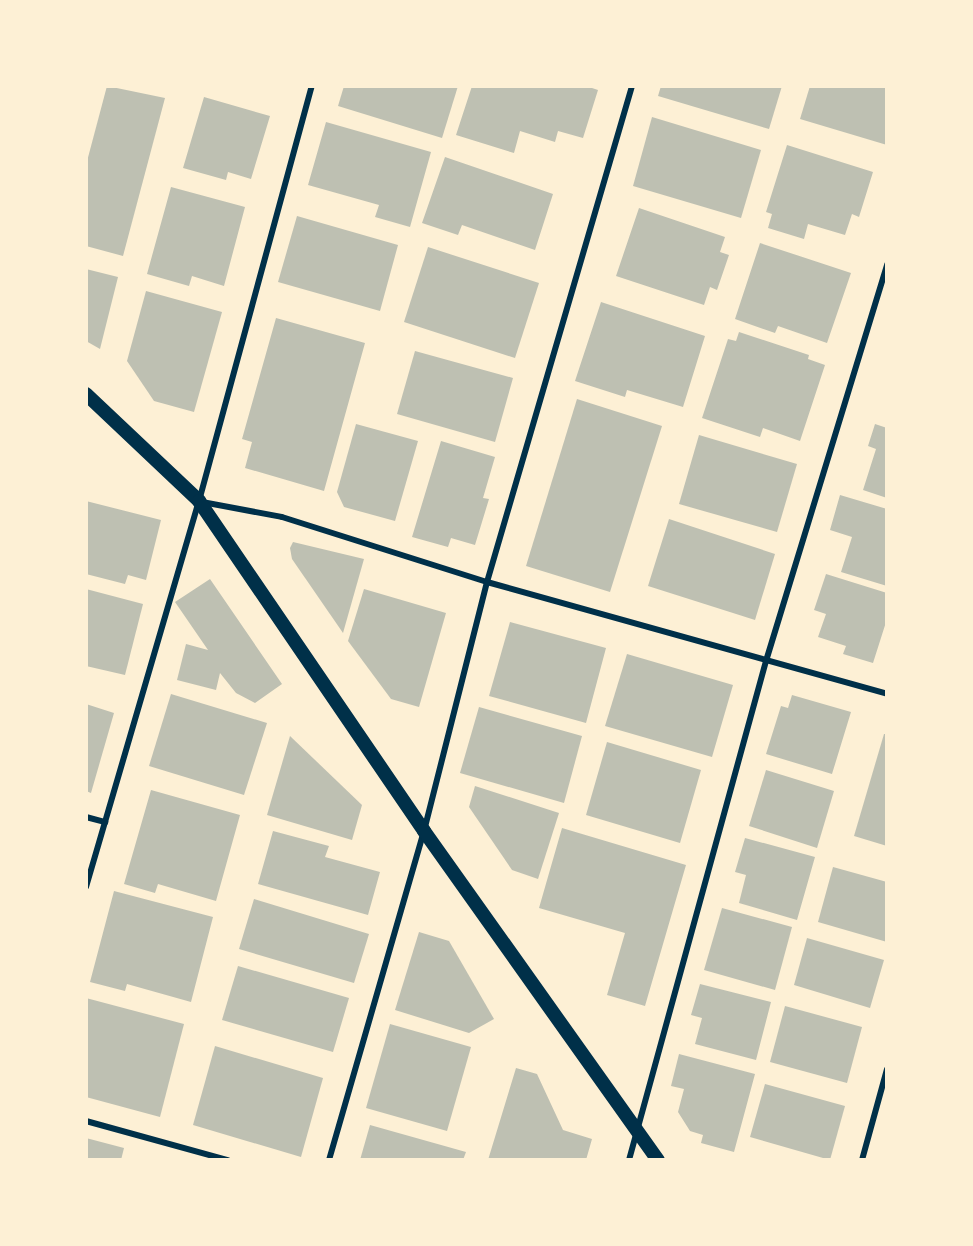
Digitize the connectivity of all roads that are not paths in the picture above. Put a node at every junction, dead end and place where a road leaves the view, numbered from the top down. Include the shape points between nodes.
1 (312, 86) edge
2 (632, 86) edge
3 (887, 264) edge
4 (86, 394) edge
5 (199, 501) junction
6 (487, 582) junction
7 (766, 661) junction
8 (887, 694) edge
9 (86, 817) edge
10 (105, 822) junction
11 (424, 831) junction
12 (86, 887) edge
13 (887, 1069) edge
14 (86, 1121) edge
15 (636, 1134) junction
16 (228, 1160) edge
17 (329, 1160) edge
18 (629, 1160) edge
19 (658, 1160) edge
20 (862, 1160) edge

1 - 5 lane
2 - 6 lane
3 - 7 lane
4 - 5 street
5 - 6 lane via 282,517
5 - 10 lane
5 - 11 street
6 - 7 lane
6 - 11 lane
7 - 8 lane
7 - 15 lane
9 - 10 lane
10 - 12 lane
11 - 15 street
11 - 17 lane
13 - 20 lane
14 - 16 lane
15 - 18 lane
15 - 19 street

